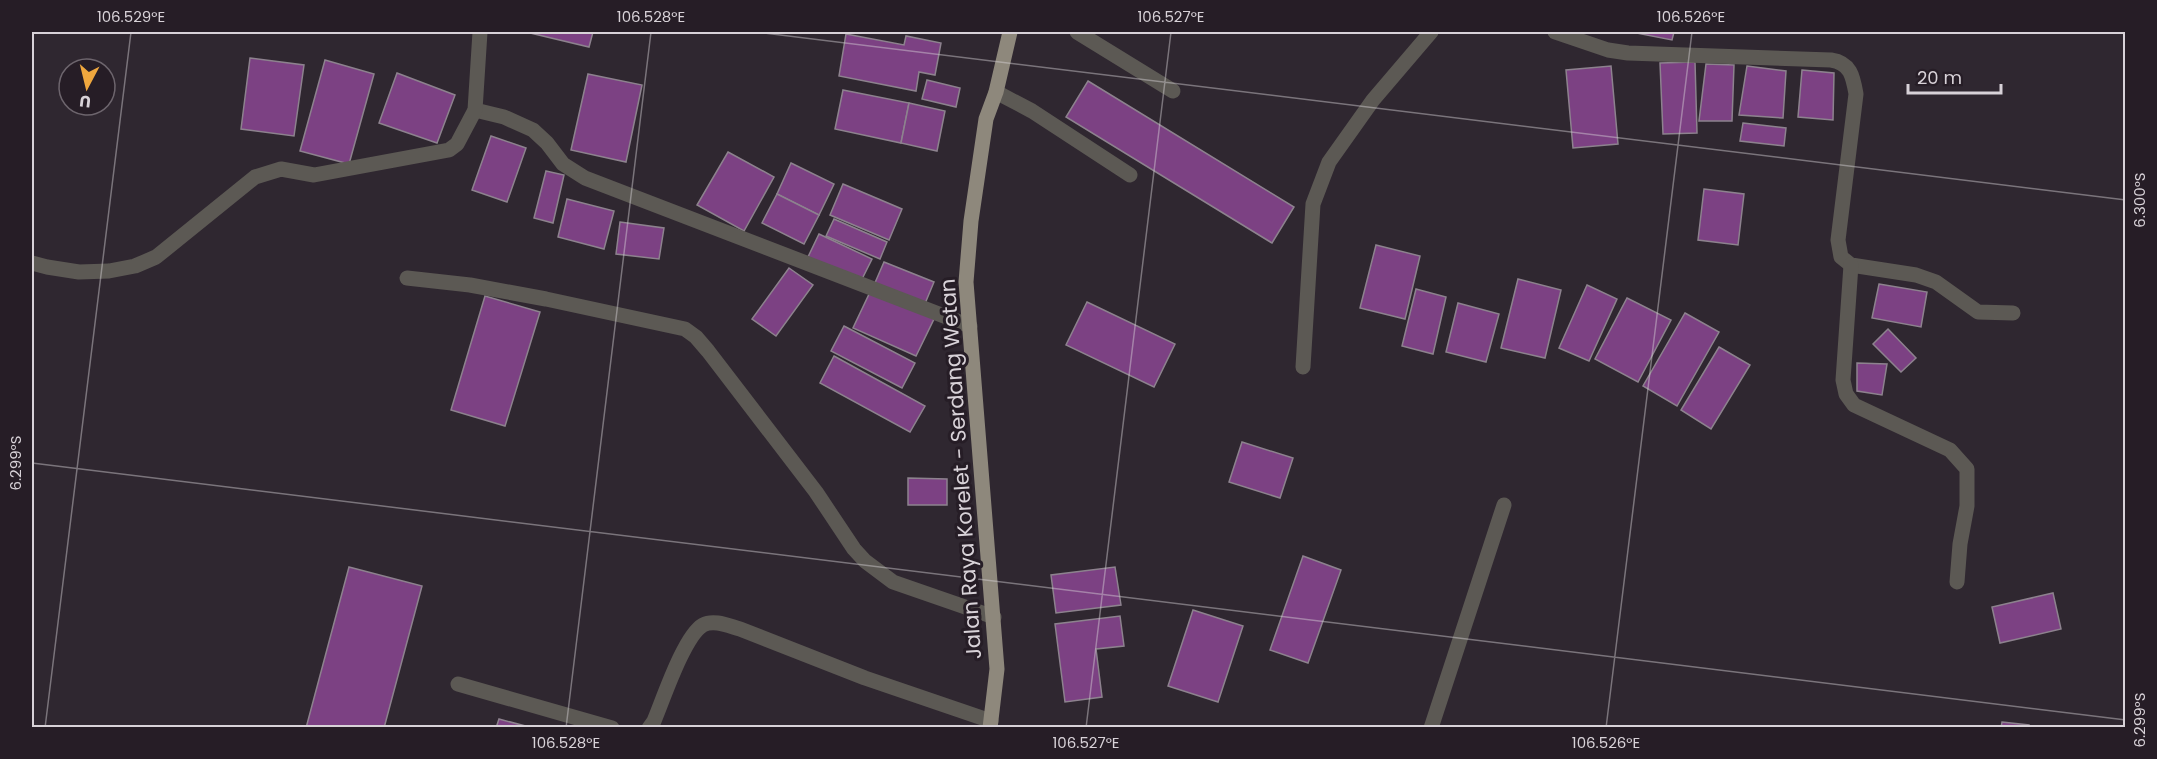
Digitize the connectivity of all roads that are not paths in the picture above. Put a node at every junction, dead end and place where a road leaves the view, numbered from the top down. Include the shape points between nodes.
1 (480, 32) edge
2 (1010, 32) edge
3 (1077, 32) edge
4 (1431, 32) edge
5 (1555, 32) edge
6 (1173, 91) dead end
7 (996, 92) junction
8 (475, 110) junction
9 (1130, 175) dead end
10 (32, 263) edge
11 (1851, 265) junction
12 (407, 278) dead end
13 (2013, 313) dead end
14 (970, 326) junction
15 (1303, 367) dead end
16 (1504, 505) dead end
17 (1957, 582) dead end
18 (994, 617) junction
19 (458, 684) dead end
20 (990, 724) edge
21 (612, 728) edge
22 (649, 728) edge
23 (1431, 728) edge

1 - 8 street
2 - 7 main road, Jalan Raya Korelet - Serdang Wetan
3 - 6 street
4 - 15 street via 1372,100 1329,162 1313,204
5 - 11 street via 1628,53 1831,60 1847,67 1856,94 1838,240 1841,257
7 - 9 street
7 - 14 main road, Jalan Raya Korelet - Serdang Wetan via 986,119 971,221 966,282
8 - 10 street via 457,144 439,154 314,176 281,169 255,177 156,257 135,266 79,272
8 - 14 street via 533,130 563,164 585,178
11 - 13 street via 1936,282 1978,312
11 - 17 street via 1843,362 1846,394 1854,405 1950,450 1967,469 1967,506
12 - 18 street via 470,285 685,329 708,351 865,561 893,582
14 - 18 main road, Jalan Raya Korelet - Serdang Wetan
16 - 23 street
18 - 20 main road, Jalan Raya Korelet - Serdang Wetan via 997,669
19 - 21 street
20 - 22 street via 719,623 703,625 687,642

